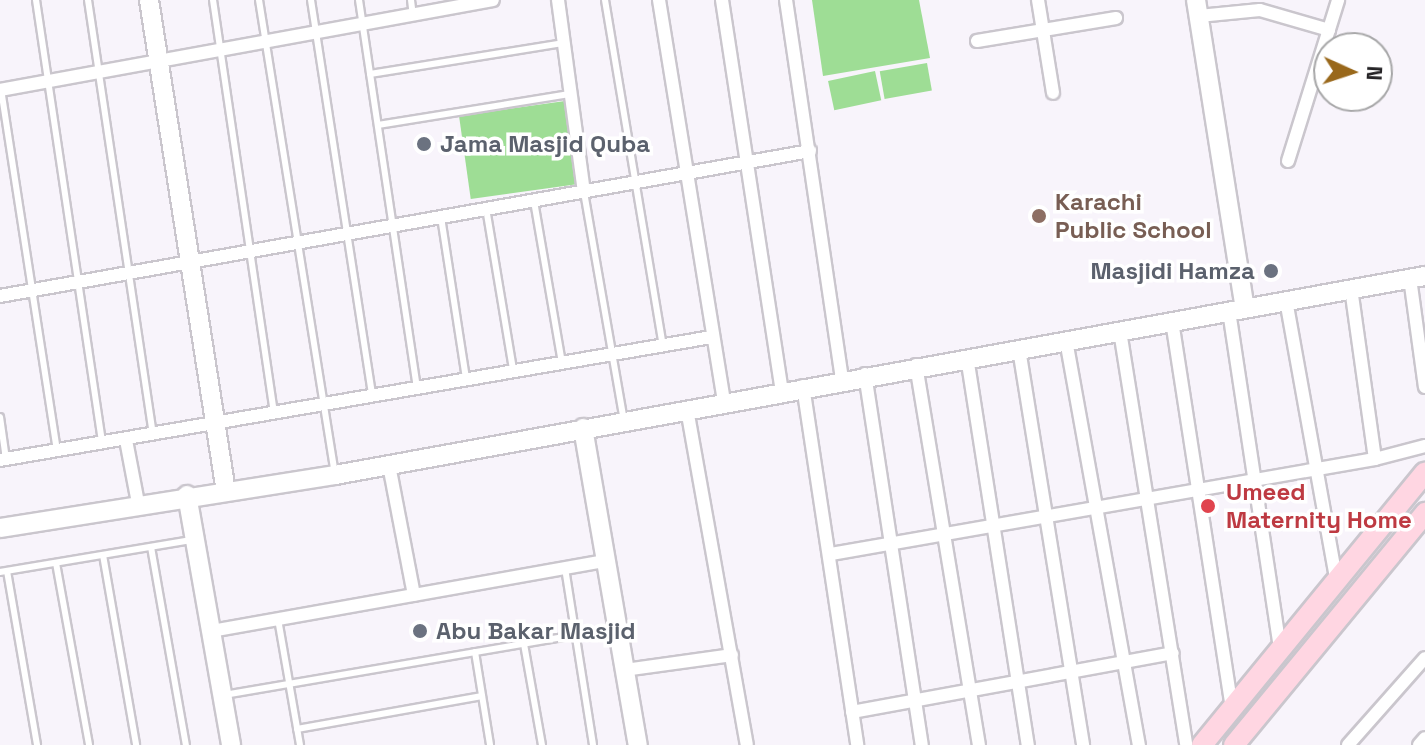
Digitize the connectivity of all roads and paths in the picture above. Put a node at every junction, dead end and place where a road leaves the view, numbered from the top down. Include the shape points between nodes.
1 (36, 0) edge
2 (88, 0) edge
3 (149, 0) edge
4 (213, 0) edge
5 (259, 0) edge
6 (311, 0) edge
7 (359, 0) edge
8 (411, 0) edge
9 (493, 0) edge
10 (558, 0) edge
11 (605, 0) edge
12 (659, 0) edge
13 (722, 0) edge
14 (786, 0) edge
15 (1038, 0) edge
16 (1338, 0) edge
17 (459, 3) edge
18 (1197, 8) edge
19 (413, 16) junction
20 (1116, 18) dead end
21 (363, 25) junction
22 (1329, 30) junction
23 (1043, 31) junction
24 (316, 34) junction
25 (977, 41) dead end
26 (266, 43) junction
27 (563, 43) junction
28 (221, 52) junction
29 (158, 63) junction
30 (97, 73) junction
31 (370, 74) junction
32 (48, 81) junction
33 (0, 88) edge
34 (1053, 93) dead end
35 (570, 94) junction
36 (378, 125) junction
37 (810, 151) junction
38 (1288, 161) dead end
39 (746, 162) junction
40 (683, 172) junction
41 (636, 182) junction
42 (584, 192) junction
43 (534, 201) junction
44 (486, 208) junction
45 (441, 217) junction
46 (393, 225) junction
47 (347, 233) junction
48 (298, 242) junction
49 (252, 250) junction
50 (189, 262) junction
51 (128, 272) junction
52 (1417, 277) edge
53 (78, 281) junction
54 (1351, 288) junction
55 (31, 291) junction
56 (0, 296) edge
57 (1286, 300) junction
58 (1237, 309) junction
59 (1172, 321) junction
60 (1120, 331) junction
61 (711, 337) junction
62 (1066, 340) junction
63 (663, 346) junction
64 (1019, 349) junction
65 (612, 354) junction
66 (967, 357) junction
67 (562, 363) junction
68 (916, 365) junction
69 (513, 370) junction
70 (865, 374) junction
71 (842, 377) junction
72 (466, 379) junction
73 (803, 386) junction
74 (1425, 387) edge
75 (417, 389) junction
76 (782, 391) junction
77 (372, 395) junction
78 (724, 402) junction
79 (322, 404) junction
80 (687, 409) junction
81 (274, 414) junction
82 (0, 417) edge
83 (624, 421) junction
84 (213, 427) junction
85 (583, 428) junction
86 (153, 436) junction
87 (126, 440) junction
88 (103, 444) junction
89 (1425, 446) edge
90 (57, 451) junction
91 (1375, 459) junction
92 (3, 460) edge
93 (389, 465) junction
94 (1315, 469) junction
95 (1425, 473) edge
96 (335, 475) junction
97 (1258, 481) junction
98 (226, 489) junction
99 (1200, 491) junction
100 (187, 495) junction
101 (1149, 501) junction
102 (138, 503) junction
103 (1096, 511) junction
104 (1423, 518) edge
105 (1048, 519) junction
106 (0, 528) edge
107 (995, 529) junction
108 (946, 537) junction
109 (195, 539) junction
110 (151, 547) junction
111 (891, 547) junction
112 (831, 554) junction
113 (103, 555) junction
114 (605, 561) junction
115 (56, 563) junction
116 (565, 568) junction
117 (4, 572) edge
118 (1336, 579) junction
119 (414, 595) junction
120 (278, 619) junction
121 (211, 631) junction
122 (576, 635) junction
123 (524, 644) junction
124 (1280, 647) junction
125 (475, 652) junction
126 (1173, 653) junction
127 (732, 655) junction
128 (1425, 658) edge
129 (1121, 662) junction
130 (624, 670) junction
131 (1072, 670) junction
132 (1018, 680) junction
133 (289, 684) junction
134 (970, 688) junction
135 (222, 695) junction
136 (482, 696) junction
137 (915, 697) junction
138 (1232, 708) junction
139 (852, 712) junction
140 (297, 729) junction
141 (1425, 738) edge
142 (37, 745) edge
143 (89, 745) edge
144 (136, 745) edge
145 (186, 745) edge
146 (231, 745) edge
147 (300, 745) edge
148 (490, 745) edge
149 (542, 745) edge
150 (593, 745) edge
151 (638, 745) edge
152 (747, 745) edge
153 (857, 745) edge
154 (922, 745) edge
155 (979, 745) edge
156 (1028, 745) edge
157 (1083, 745) edge
158 (1139, 745) edge
159 (1186, 745) edge
160 (1202, 745) edge
161 (1234, 745) edge
162 (1348, 745) edge
163 (1419, 745) edge

1 - 32 lane
2 - 30 lane
3 - 29 street
4 - 28 lane
5 - 26 lane
6 - 24 lane
7 - 21 lane
8 - 19 lane
9 - 17 street
10 - 27 street
11 - 41 lane
12 - 40 street
13 - 39 street
14 - 37 street
15 - 23 street
16 - 22 street
17 - 19 street
18 - 22 street via 1260,10
18 - 58 street
19 - 21 street
20 - 23 street
21 - 24 street
21 - 31 lane
22 - 38 street
23 - 25 street
23 - 34 street
24 - 26 street
24 - 47 lane
26 - 28 street
26 - 48 lane
27 - 31 lane
27 - 35 street
28 - 29 street
28 - 49 lane
29 - 30 street
29 - 50 street
30 - 32 street
30 - 51 lane
31 - 36 lane
32 - 33 street
32 - 53 lane
33 - 55 lane
35 - 36 lane
35 - 42 street
36 - 46 lane
37 - 39 street
37 - 71 street
39 - 40 street
39 - 76 street
40 - 41 street
40 - 61 street
41 - 42 street
41 - 63 lane
42 - 43 street
42 - 65 lane
43 - 44 street
43 - 67 lane
44 - 45 street
44 - 69 lane
45 - 46 street
45 - 72 lane
46 - 47 street
46 - 75 lane
47 - 48 street
47 - 77 lane
48 - 49 street
48 - 79 lane
49 - 50 street
49 - 81 lane
50 - 51 street
50 - 84 street
51 - 53 street
51 - 86 lane
52 - 54 street
52 - 74 street
53 - 55 street
53 - 88 lane
54 - 57 street
54 - 91 street
55 - 56 street
55 - 90 lane
57 - 58 street
57 - 94 street
58 - 59 street
58 - 97 street
59 - 60 street
59 - 99 street
60 - 62 street
60 - 101 street
61 - 63 street
61 - 78 street
62 - 64 street
62 - 103 street
63 - 65 street
64 - 66 street
64 - 105 street
65 - 67 street
65 - 83 lane
66 - 68 street
66 - 107 street
67 - 69 street
68 - 70 street
68 - 108 street
69 - 72 street
70 - 71 street
70 - 111 street
71 - 73 street
72 - 75 street
73 - 76 street
73 - 112 street
75 - 77 street
76 - 78 street
77 - 79 street
78 - 80 street
79 - 81 street
79 - 96 lane
80 - 83 street
80 - 127 street
81 - 84 street
82 - 92 lane
83 - 85 street
84 - 86 street
84 - 98 street
85 - 93 street
85 - 114 street
86 - 87 street
87 - 88 street
87 - 102 street
88 - 90 street
89 - 91 street
90 - 92 street
91 - 94 street
93 - 96 street
93 - 119 street
94 - 97 street
94 - 118 street
95 - 118 main road
96 - 98 street
97 - 99 street
97 - 124 street
98 - 100 street
99 - 101 street
99 - 138 street
100 - 102 street
100 - 109 street
101 - 103 street
101 - 126 street
102 - 106 street
103 - 105 street
103 - 129 street
104 - 161 main road
105 - 107 street
105 - 131 street
107 - 108 street
107 - 132 street
108 - 111 street
108 - 134 street
109 - 110 lane
109 - 121 street
110 - 113 lane
110 - 145 lane
111 - 112 street
111 - 137 street
112 - 139 street
113 - 115 lane
113 - 144 lane
114 - 116 street
114 - 130 street
115 - 117 lane
115 - 143 lane
116 - 119 street
116 - 122 lane
117 - 142 lane
118 - 124 main road
119 - 120 street
120 - 121 street
120 - 133 lane
121 - 135 street
122 - 123 lane
122 - 150 lane
123 - 125 lane
123 - 149 lane
124 - 138 main road
125 - 133 lane
125 - 136 lane
126 - 129 street
126 - 159 street
127 - 130 street
127 - 152 street
128 - 162 street
129 - 131 street
129 - 158 street
130 - 151 street
131 - 132 street
131 - 157 street
132 - 134 street
132 - 156 street
133 - 135 lane
133 - 140 lane
134 - 137 street
134 - 155 street
135 - 146 street
136 - 140 lane
136 - 148 lane
137 - 139 street
137 - 154 street
138 - 160 main road
139 - 153 street
140 - 147 lane
141 - 163 street

